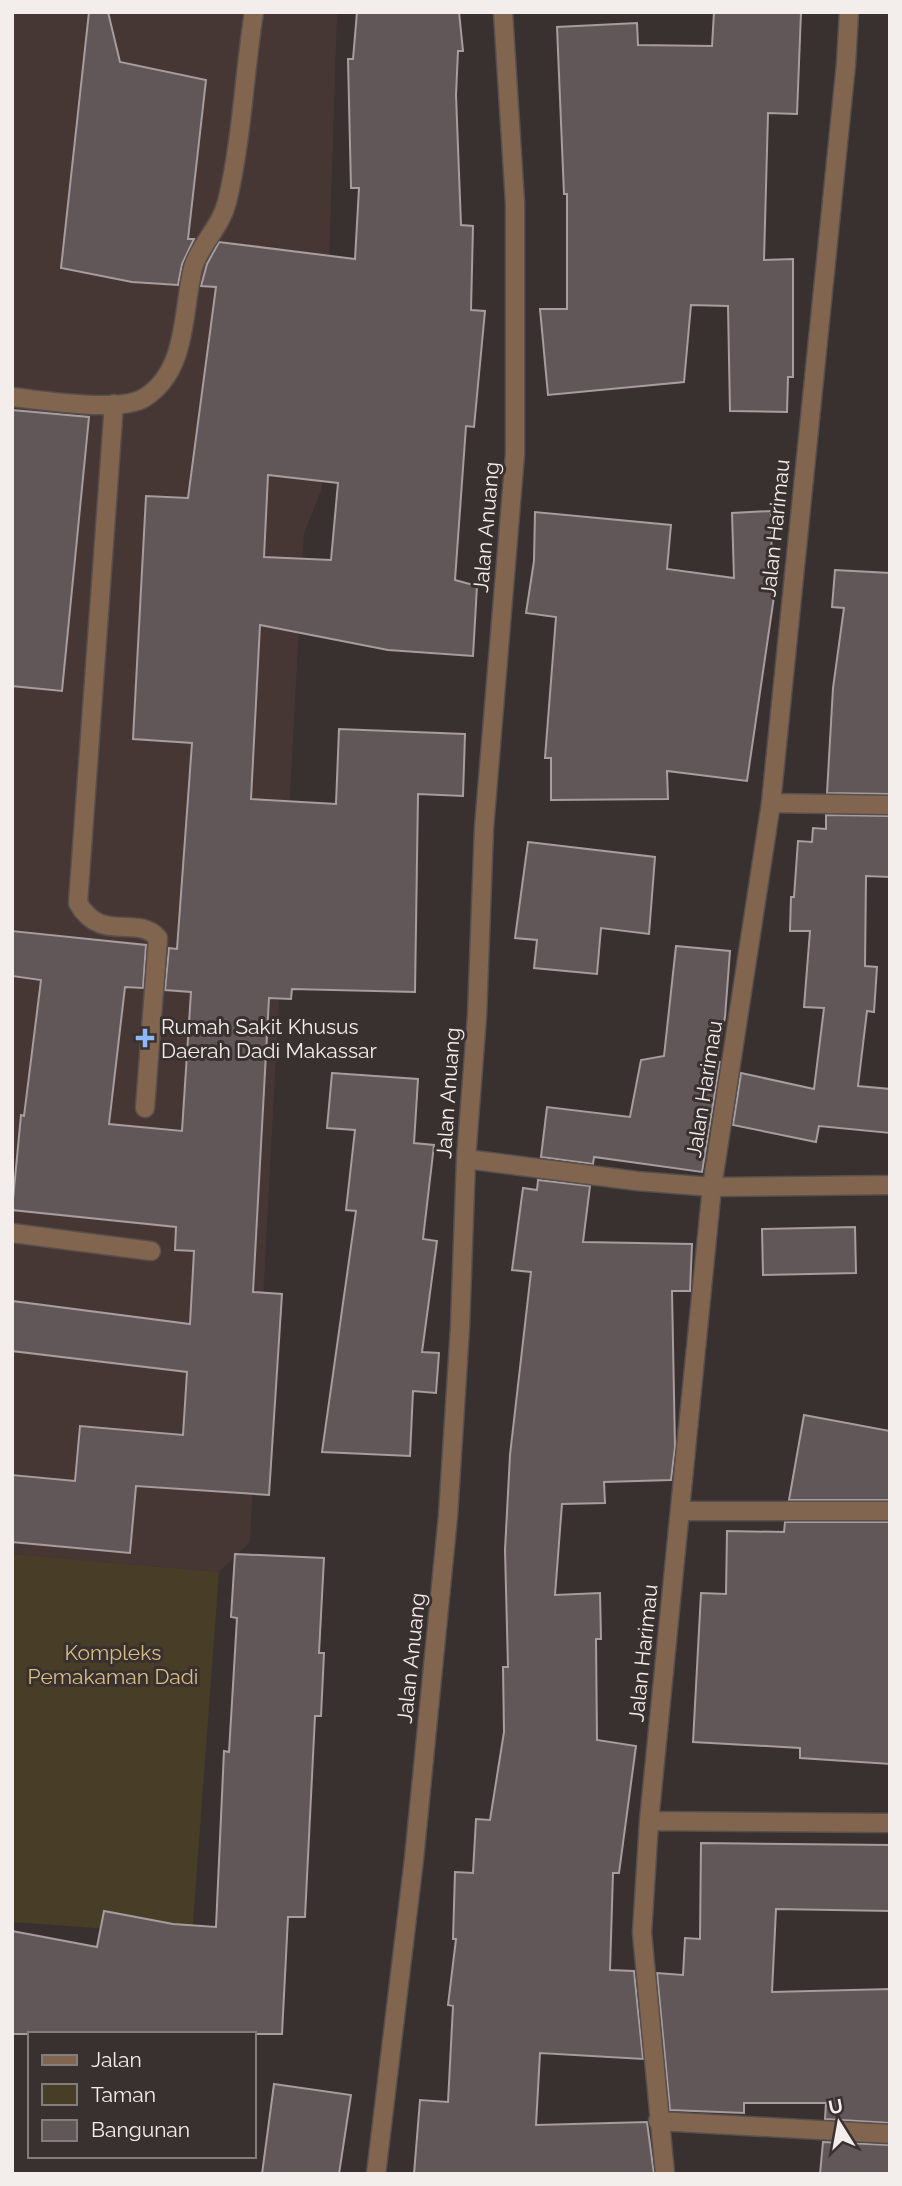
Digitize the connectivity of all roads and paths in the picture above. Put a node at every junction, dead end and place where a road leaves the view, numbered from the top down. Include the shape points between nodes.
1 (254, 12) edge
2 (502, 12) edge
3 (849, 12) edge
4 (12, 397) edge
5 (114, 404) junction
6 (771, 803) junction
7 (890, 805) edge
8 (145, 1108) dead end
9 (466, 1159) junction
10 (890, 1185) edge
11 (712, 1187) junction
12 (12, 1233) edge
13 (151, 1251) dead end
14 (681, 1511) junction
15 (890, 1511) edge
16 (649, 1821) junction
17 (890, 1822) edge
18 (658, 2122) junction
19 (890, 2134) edge
20 (376, 2174) edge
21 (665, 2174) edge

1 - 5 street via 227,202 196,258 178,355 162,385 142,400
2 - 9 street, Jalan Anuang via 515,203 514,454 484,828
3 - 6 street, Jalan Harimau
4 - 5 street
5 - 8 street via 78,903 96,924 149,931 158,938
6 - 7 street
6 - 11 street, Jalan Harimau
9 - 11 street
9 - 20 street, Jalan Anuang via 448,1516 414,1859
10 - 11 street
11 - 14 street, Jalan Harimau
12 - 13 street
14 - 15 street
14 - 16 street, Jalan Harimau
16 - 17 street
16 - 18 street, Jalan Harimau via 642,1933
18 - 19 street
18 - 21 street, Jalan Harimau

